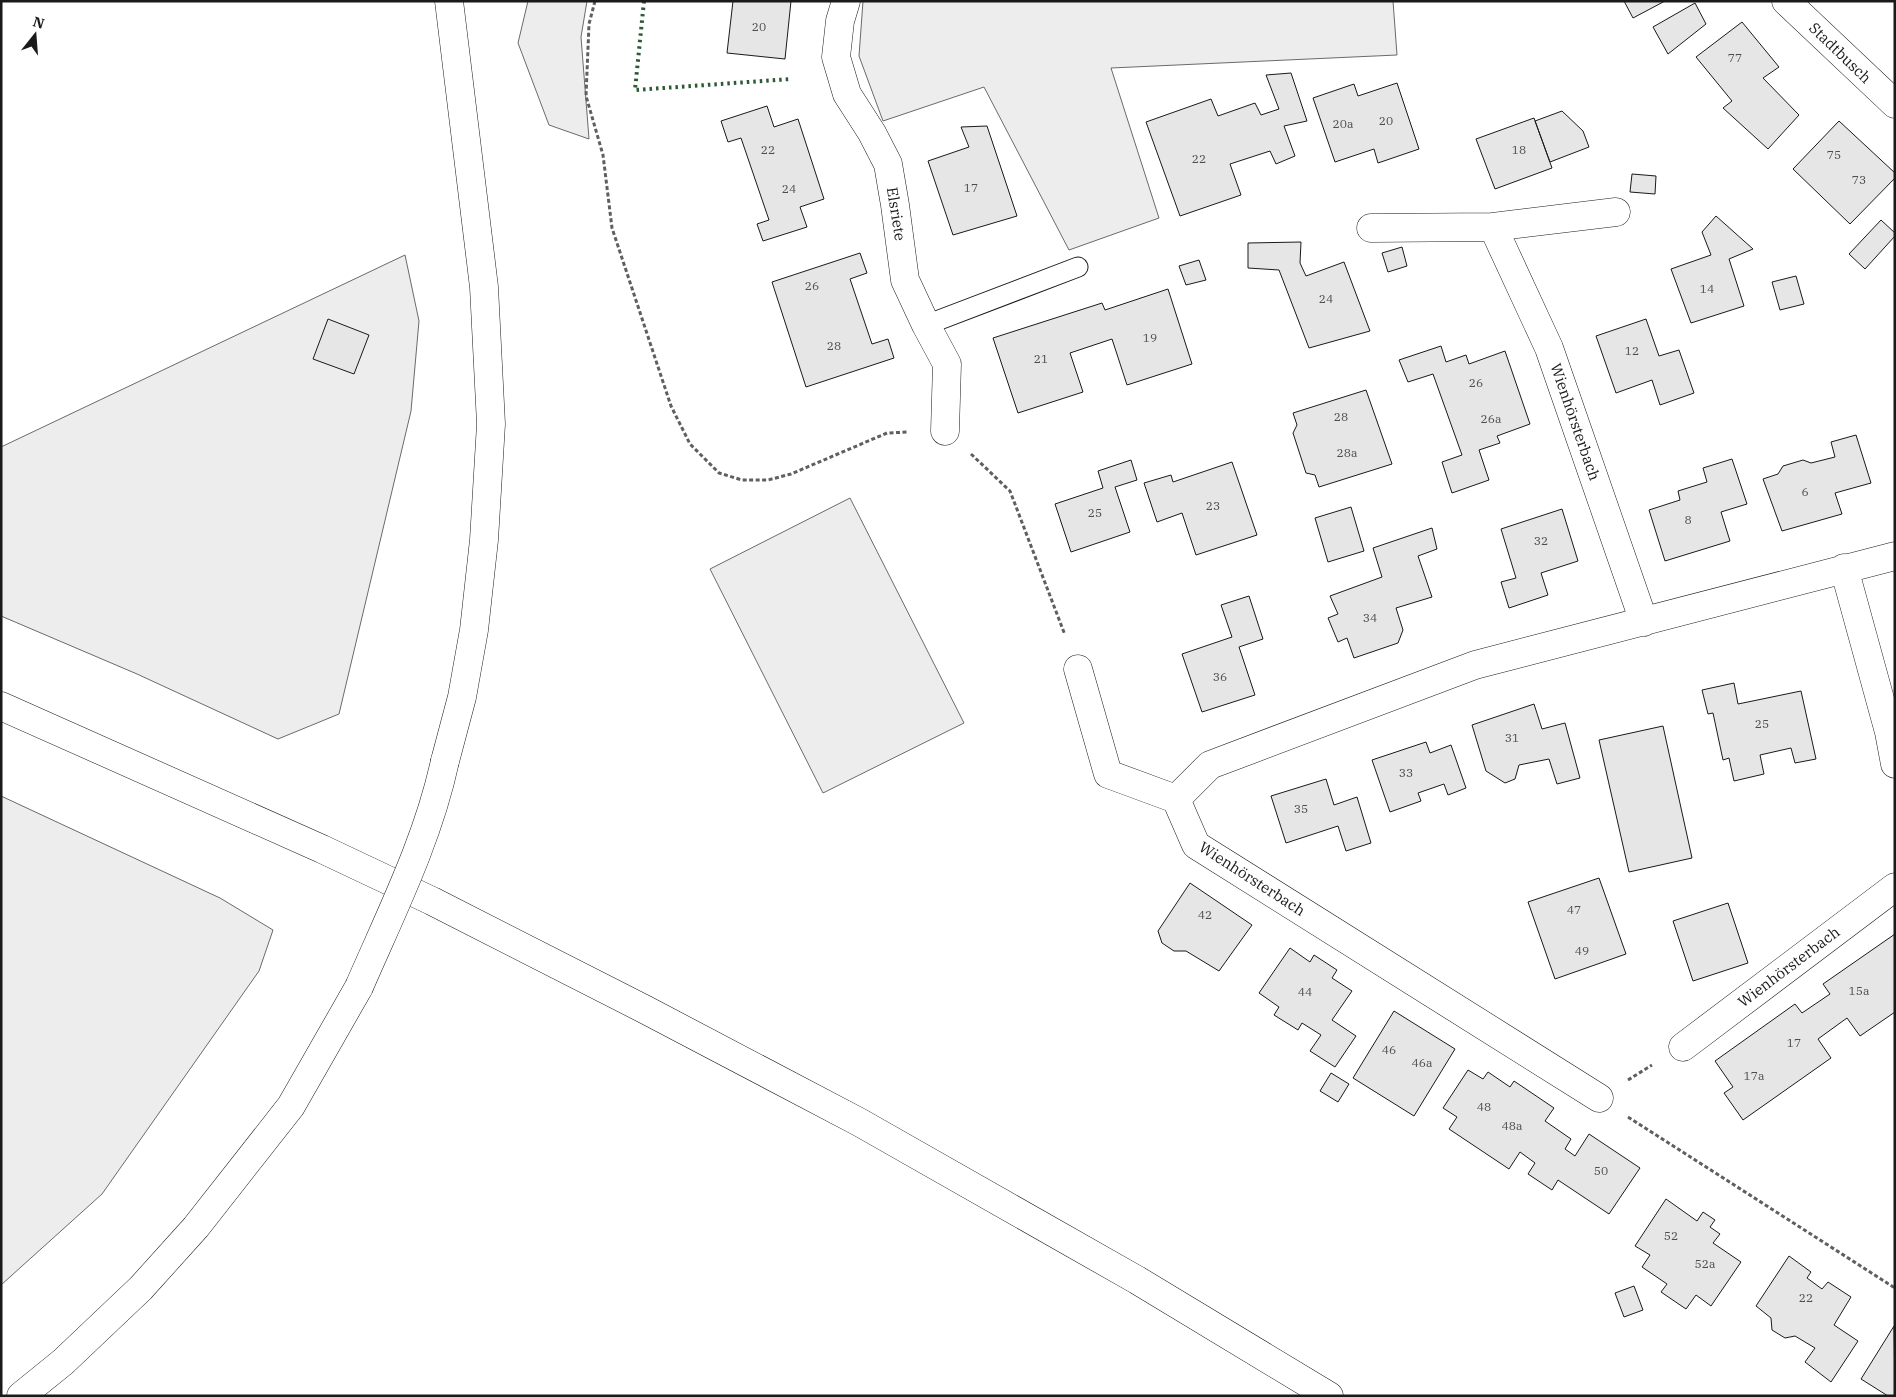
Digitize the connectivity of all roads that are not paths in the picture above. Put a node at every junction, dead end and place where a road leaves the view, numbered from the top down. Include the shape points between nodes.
1 (449, 1) edge
2 (846, 1) edge
3 (1786, 1) edge
4 (1895, 104) edge
5 (1616, 212) dead end
6 (1493, 227) junction
7 (1371, 228) dead end
8 (1078, 267) dead end
9 (926, 325) junction
10 (945, 430) road end
11 (1895, 556) edge
12 (1844, 568) junction
13 (1644, 622) junction
14 (1078, 669) road end
15 (1, 706) edge
16 (1895, 764) edge
17 (1176, 799) junction
18 (1895, 887) edge
19 (1683, 1047) road end
20 (1599, 1098) road end
21 (21, 1396) edge
22 (1329, 1396) edge

1 - 21 street, bridge via 484,287 491,424 484,540 474,630 462,697 440,786 410,871 359,986 291,1106 196,1227 141,1288 63,1362
2 - 9 street, Elsriete via 836,57 847,94 888,164 905,280
3 - 4 street, Stadtbusch
5 - 6 street
6 - 7 street
6 - 13 street, Wienhörsterbach via 1549,348
8 - 9 lane
9 - 10 street, Elsriete via 948,364
11 - 12 street
12 - 13 street
12 - 16 street
13 - 17 street via 1475,665 1210,764
14 - 17 street via 1108,774
15 - 22 street via 322,849 646,1010 867,1127 1137,1280
17 - 20 street, Wienhörsterbach via 1196,845
18 - 19 street, Wienhörsterbach

